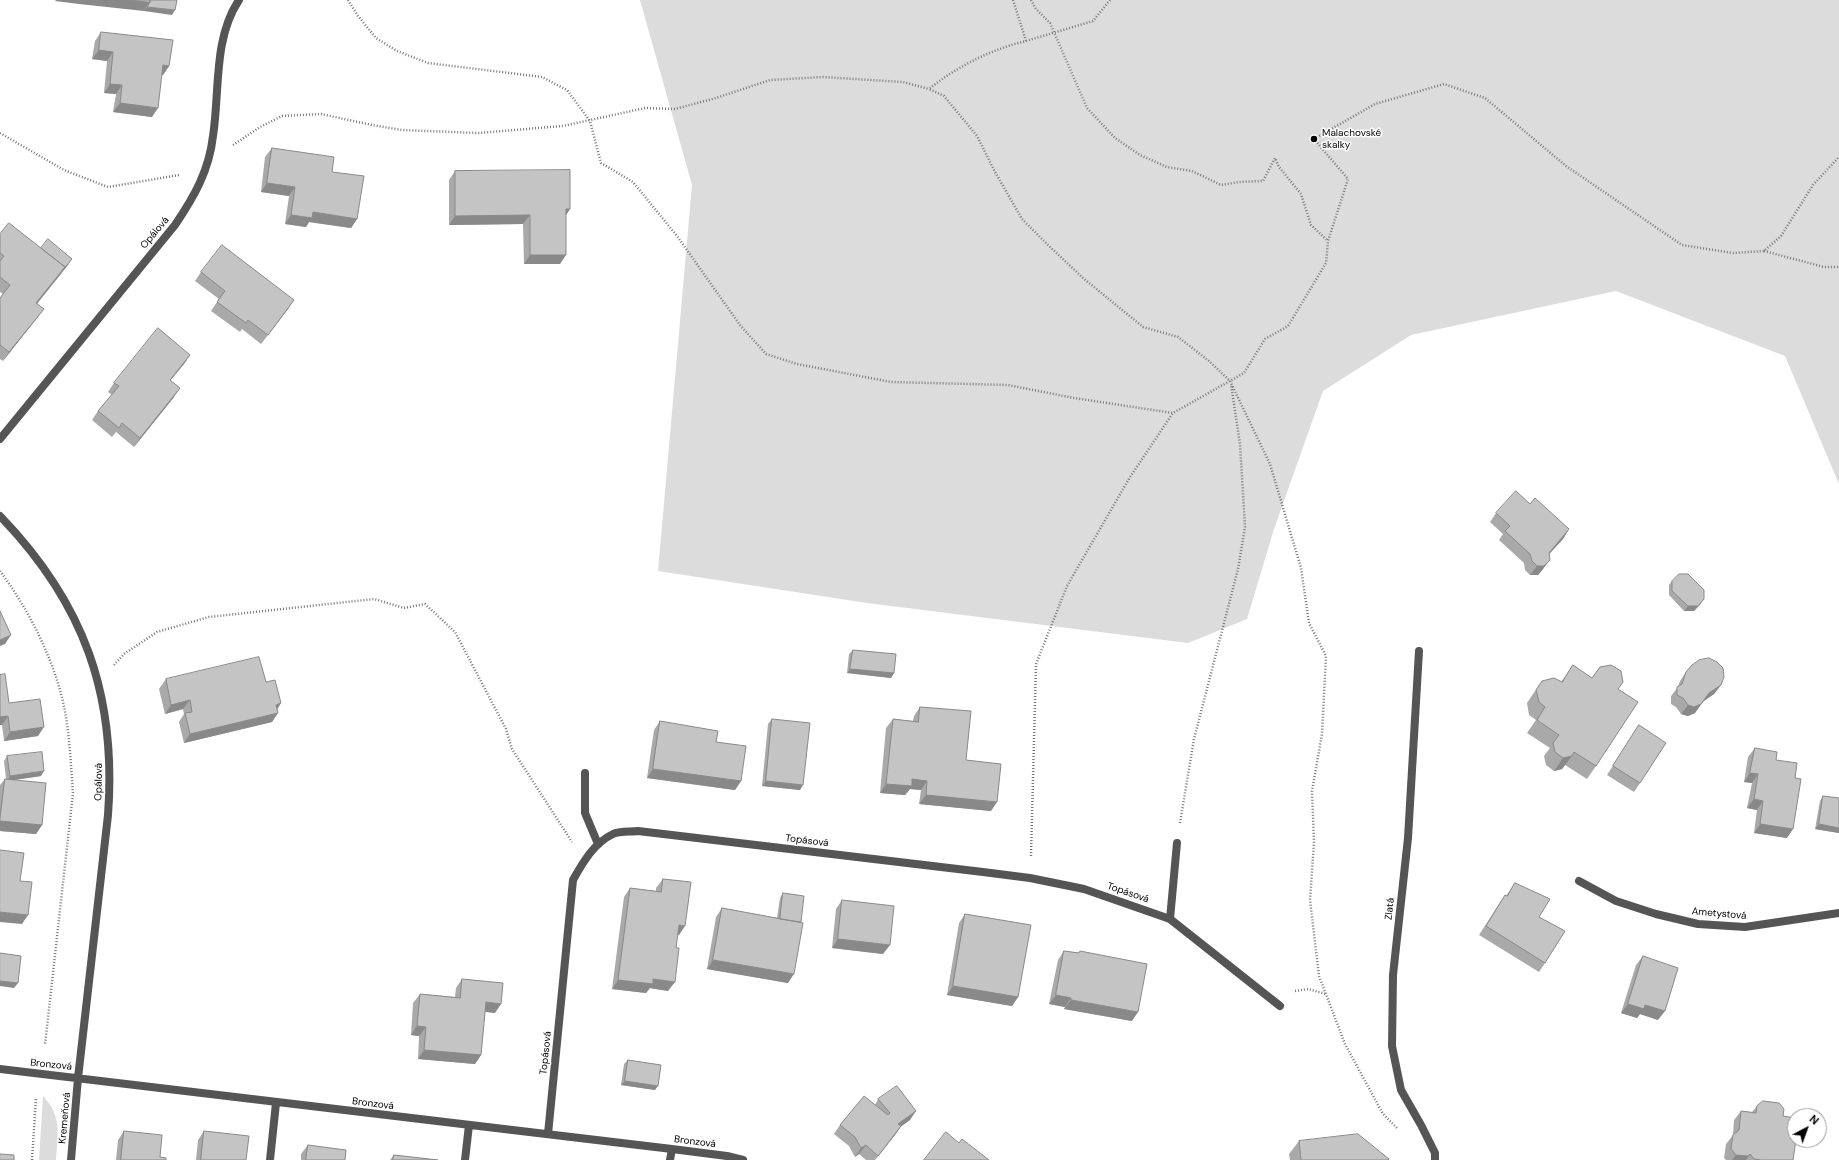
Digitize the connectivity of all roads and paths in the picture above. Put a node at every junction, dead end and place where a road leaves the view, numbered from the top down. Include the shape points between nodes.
1 (240, 0) edge
2 (348, 0) edge
3 (1013, 0) edge
4 (1031, 0) edge
5 (1110, 0) edge
6 (1054, 32) junction
7 (1026, 41) junction
8 (929, 89) junction
9 (590, 121) junction
10 (0, 133) edge
11 (1839, 157) edge
12 (205, 171) junction
13 (1328, 241) junction
14 (1764, 251) junction
15 (1839, 266) edge
16 (1230, 381) junction
17 (1173, 413) junction
18 (0, 439) edge
19 (0, 516) edge
20 (0, 571) edge
21 (1420, 651) dead end
22 (99, 682) junction
23 (585, 773) dead end
24 (1177, 843) joint
25 (598, 844) junction
26 (584, 861) junction
27 (1030, 878) junction
28 (1580, 881) dead end
29 (1839, 913) edge
30 (1170, 919) junction
31 (1326, 994) junction
32 (1272, 1000) junction
33 (1280, 1006) dead end
34 (45, 1046) dead end
35 (0, 1069) edge
36 (78, 1078) junction
37 (36, 1098) dead end
38 (276, 1103) junction
39 (469, 1125) junction
40 (548, 1134) junction
41 (1427, 1136) junction
42 (672, 1149) junction
43 (32, 1160) edge
44 (71, 1160) edge
45 (270, 1160) edge
46 (465, 1160) edge
47 (670, 1160) edge
48 (743, 1160) edge
49 (1435, 1160) edge

1 - 12 street, Opálová via 224,30 213,138
2 - 9 path via 376,38 397,51 428,63 542,76 567,90
3 - 7 path
4 - 6 path via 1050,23
5 - 6 path via 1093,21
6 - 7 path
6 - 13 path via 1087,108 1115,138 1140,155 1167,167 1192,171 1221,185 1263,181 1275,158 1300,194 1311,225
7 - 8 path via 1006,46 945,76
8 - 9 path via 903,82 823,77 770,80 675,109 645,108
8 - 16 path via 944,96 977,136 1022,219 1048,245 1083,278 1143,327 1178,337
9 - 12 path via 563,126 478,133 402,130 321,114 282,116 260,126 228,148
9 - 17 path via 601,163 633,182 677,236 740,325 766,354 797,364 891,382 1008,385
10 - 12 path via 64,170 108,187
11 - 14 path via 1813,185 1781,236
12 - 18 street, Opálová via 193,198 175,225
13 - 14 path via 1348,179 1314,139 1375,104 1444,84 1484,98 1566,166 1682,245 1733,253
13 - 16 path via 1326,263 1288,326 1265,339 1244,373
14 - 15 path via 1824,266
16 - 17 path
16 - 24 path via 1240,444 1245,527 1238,569 1194,739
16 - 31 path via 1270,464 1301,568 1309,623 1326,656 1322,734 1312,791 1314,842 1310,900 1319,976
17 - 27 path via 1130,477 1067,586 1036,664
19 - 22 street, Opálová via 43,566 63,596 82,634
20 - 34 path via 16,593 38,634 54,673 66,716 70,757 73,793
21 - 41 street, Zlatá via 1408,838 1393,975 1392,1046 1401,1090
22 - 26 path via 124,654 158,632 209,617 374,599 404,608 425,604 455,632 506,729 512,749
22 - 36 street, Opálová via 108,733 111,783
23 - 25 street via 585,813
24 - 30 street
25 - 26 street, Topásová
25 - 27 street, Topásová via 614,833 638,832
26 - 40 street, Topásová via 573,880
27 - 30 street, Topásová via 1084,889
28 - 29 street, Ametystová via 1616,901 1698,924 1745,927
30 - 32 street, Topásová
31 - 32 path via 1308,989 1293,991
31 - 41 path via 1345,1044 1383,1114 1403,1134
32 - 33 street, Topásová
35 - 36 street, Bronzová
36 - 38 street, Bronzová
36 - 44 street, Kremeňová
37 - 43 path
38 - 39 street, Bronzová
38 - 45 street
39 - 40 street, Bronzová
39 - 46 street
40 - 42 street, Bronzová
41 - 49 street, Zlatá via 1435,1153
42 - 47 street
42 - 48 street, Bronzová

